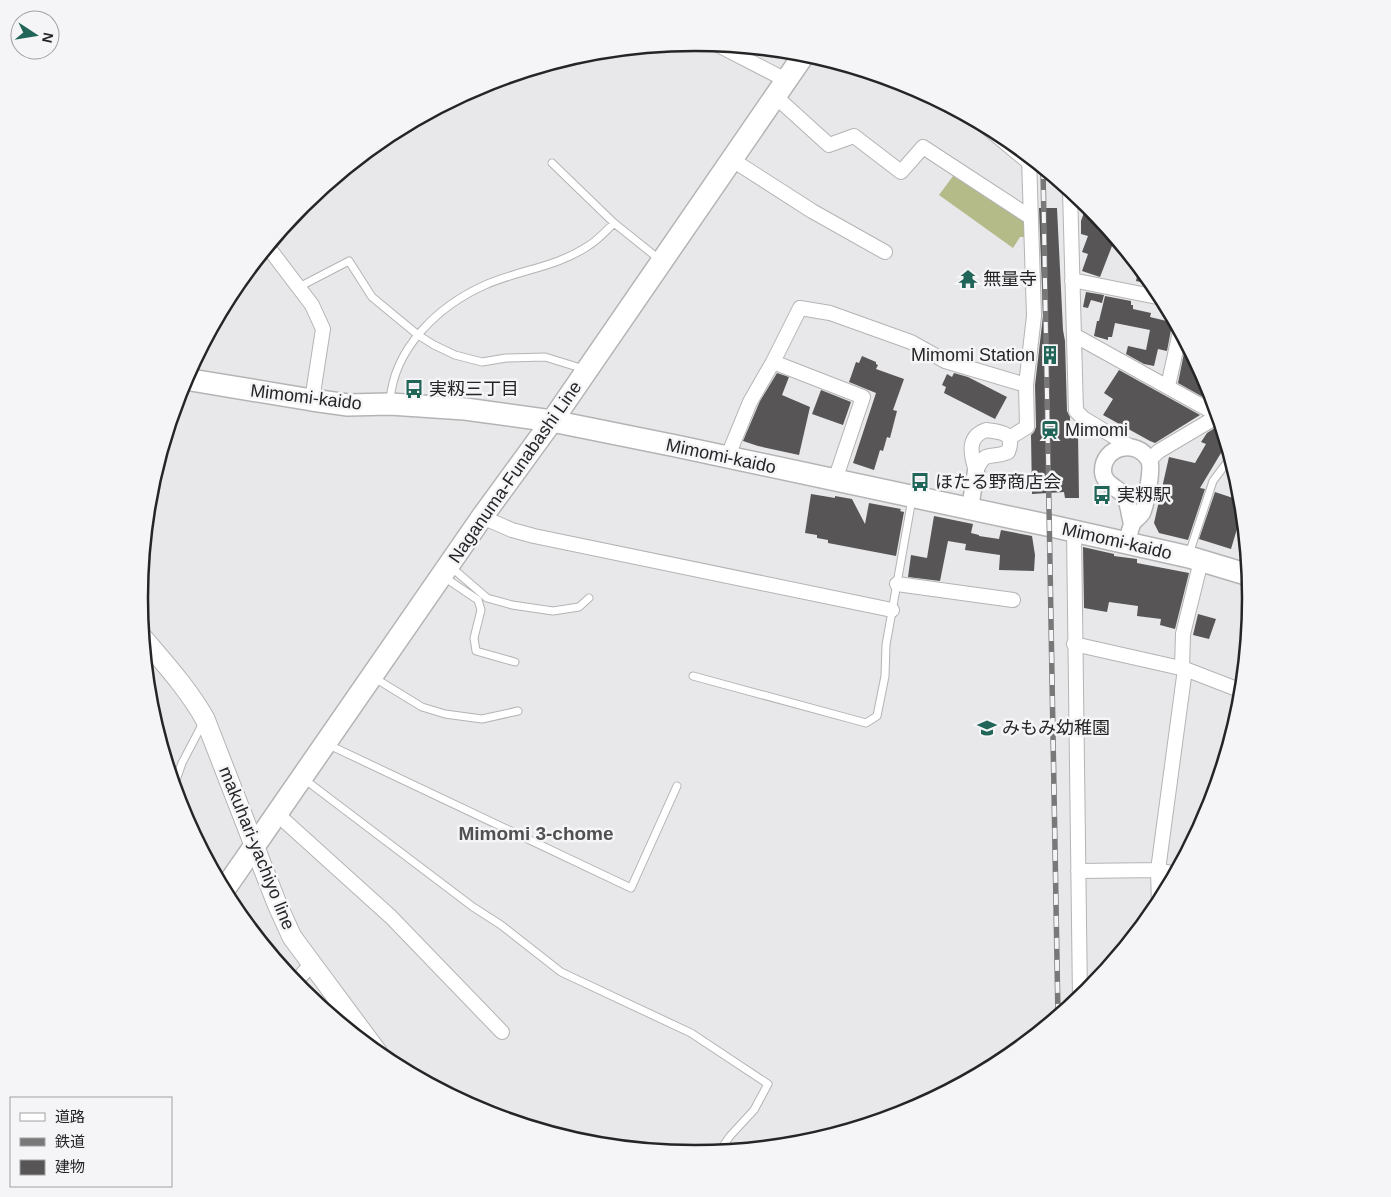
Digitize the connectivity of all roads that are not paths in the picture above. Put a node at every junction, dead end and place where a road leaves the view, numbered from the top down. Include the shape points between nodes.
1 (728, 52) edge
2 (800, 62) edge
3 (781, 88) junction
4 (731, 160) junction
5 (552, 163) dead end
6 (1029, 164) edge
7 (1070, 201) edge
8 (1030, 217) junction
9 (614, 223) junction
10 (272, 252) edge
11 (885, 252) dead end
12 (661, 261) junction
13 (1072, 280) junction
14 (299, 287) junction
15 (1152, 296) edge
16 (418, 334) junction
17 (1074, 336) junction
18 (1178, 341) edge
19 (773, 362) junction
20 (586, 370) junction
21 (194, 380) edge
22 (1026, 385) junction
23 (1168, 386) junction
24 (312, 400) junction
25 (390, 404) junction
26 (1209, 411) edge
27 (1213, 419) edge
28 (552, 421) junction
29 (1009, 438) junction
30 (1131, 446) junction
31 (727, 458) junction
32 (1149, 460) junction
33 (1226, 464) edge
34 (976, 471) junction
35 (835, 480) junction
36 (912, 496) junction
37 (970, 508) junction
38 (482, 517) junction
39 (1074, 531) junction
40 (1130, 533) junction
41 (1195, 559) junction
42 (446, 570) junction
43 (1242, 573) edge
44 (897, 584) junction
45 (589, 598) dead end
46 (1013, 600) dead end
47 (892, 610) junction
48 (1074, 644) junction
49 (150, 646) edge
50 (515, 662) dead end
51 (1184, 669) junction
52 (693, 676) dead end
53 (372, 677) junction
54 (1235, 688) edge
55 (518, 711) dead end
56 (205, 719) junction
57 (326, 744) junction
58 (178, 776) edge
59 (303, 778) junction
60 (677, 786) dead end
61 (277, 814) junction
62 (256, 846) junction
63 (1158, 870) junction
64 (1078, 871) junction
65 (1169, 872) edge
66 (229, 884) edge
67 (1159, 890) edge
68 (310, 964) junction
69 (300, 976) edge
70 (1080, 987) edge
71 (502, 1032) dead end
72 (364, 1034) edge
73 (724, 1145) edge

1 - 3 street
2 - 3 main road, Naganuma-Funabashi Line
3 - 4 main road, Naganuma-Funabashi Line
3 - 8 street via 829,145 854,136 901,172 923,147
4 - 11 street
4 - 12 main road, Naganuma-Funabashi Line
5 - 9 lane
6 - 8 street
7 - 13 street
8 - 22 street via 1034,316
9 - 12 lane
9 - 16 lane via 590,246 562,260 486,285 464,296
10 - 14 street
12 - 20 main road, Naganuma-Funabashi Line
13 - 15 street
13 - 17 street
14 - 16 lane via 349,261 372,296
14 - 24 street via 323,329
16 - 20 lane via 456,355 482,362 545,357
16 - 25 lane via 403,355 392,383
17 - 23 street
17 - 30 street via 1076,411
18 - 23 street
19 - 22 street via 800,308 830,313 911,342 945,361
19 - 31 street via 750,402
19 - 35 street via 863,397
20 - 28 main road, Naganuma-Funabashi Line
21 - 24 main road, Mimomi-kaido
22 - 29 street via 1027,427
23 - 26 street
24 - 25 main road, Mimomi-kaido via 348,405
25 - 28 main road, Mimomi-kaido via 465,409
27 - 32 street via 1158,451
28 - 31 main road, Mimomi-kaido
28 - 38 main road, Naganuma-Funabashi Line
29 - 34 street via 1008,452 984,457
29 - 34 street via 1005,433 986,430 974,437
30 - 32 street
30 - 40 street via 1114,450 1103,471 1109,484 1127,500
31 - 35 main road, Mimomi-kaido
32 - 40 street via 1152,470 1142,512
33 - 41 lane via 1213,481
34 - 37 street
35 - 36 main road, Mimomi-kaido
36 - 37 main road, Mimomi-kaido
36 - 44 lane
37 - 39 main road, Mimomi-kaido
38 - 42 main road, Naganuma-Funabashi Line
38 - 47 street via 534,536
39 - 40 main road, Mimomi-kaido
39 - 48 street
40 - 41 main road, Mimomi-kaido
41 - 43 main road, Mimomi-kaido
41 - 51 street via 1183,634
42 - 45 lane via 487,598 512,605 553,611 579,607
42 - 50 lane via 478,600 481,610 474,638 476,651
42 - 53 main road, Naganuma-Funabashi Line
44 - 46 street
44 - 47 lane
47 - 52 lane via 877,716 866,723
48 - 51 street
48 - 64 street
49 - 56 main road, makuhari-yachiyo line via 191,695
51 - 54 street
51 - 63 street
53 - 55 lane via 422,707 445,714 482,720
53 - 57 main road, Naganuma-Funabashi Line
56 - 58 lane
56 - 62 main road, makuhari-yachiyo line
57 - 59 main road, Naganuma-Funabashi Line
57 - 60 lane via 631,888
59 - 61 main road, Naganuma-Funabashi Line
59 - 73 lane via 561,972 691,1033 768,1084 754,1110
61 - 62 main road, Naganuma-Funabashi Line
61 - 71 street via 391,917
62 - 66 main road, Naganuma-Funabashi Line
62 - 68 main road, makuhari-yachiyo line via 285,923
63 - 64 street
63 - 65 street
63 - 67 street
64 - 70 street
68 - 69 street
68 - 72 main road, makuhari-yachiyo line

